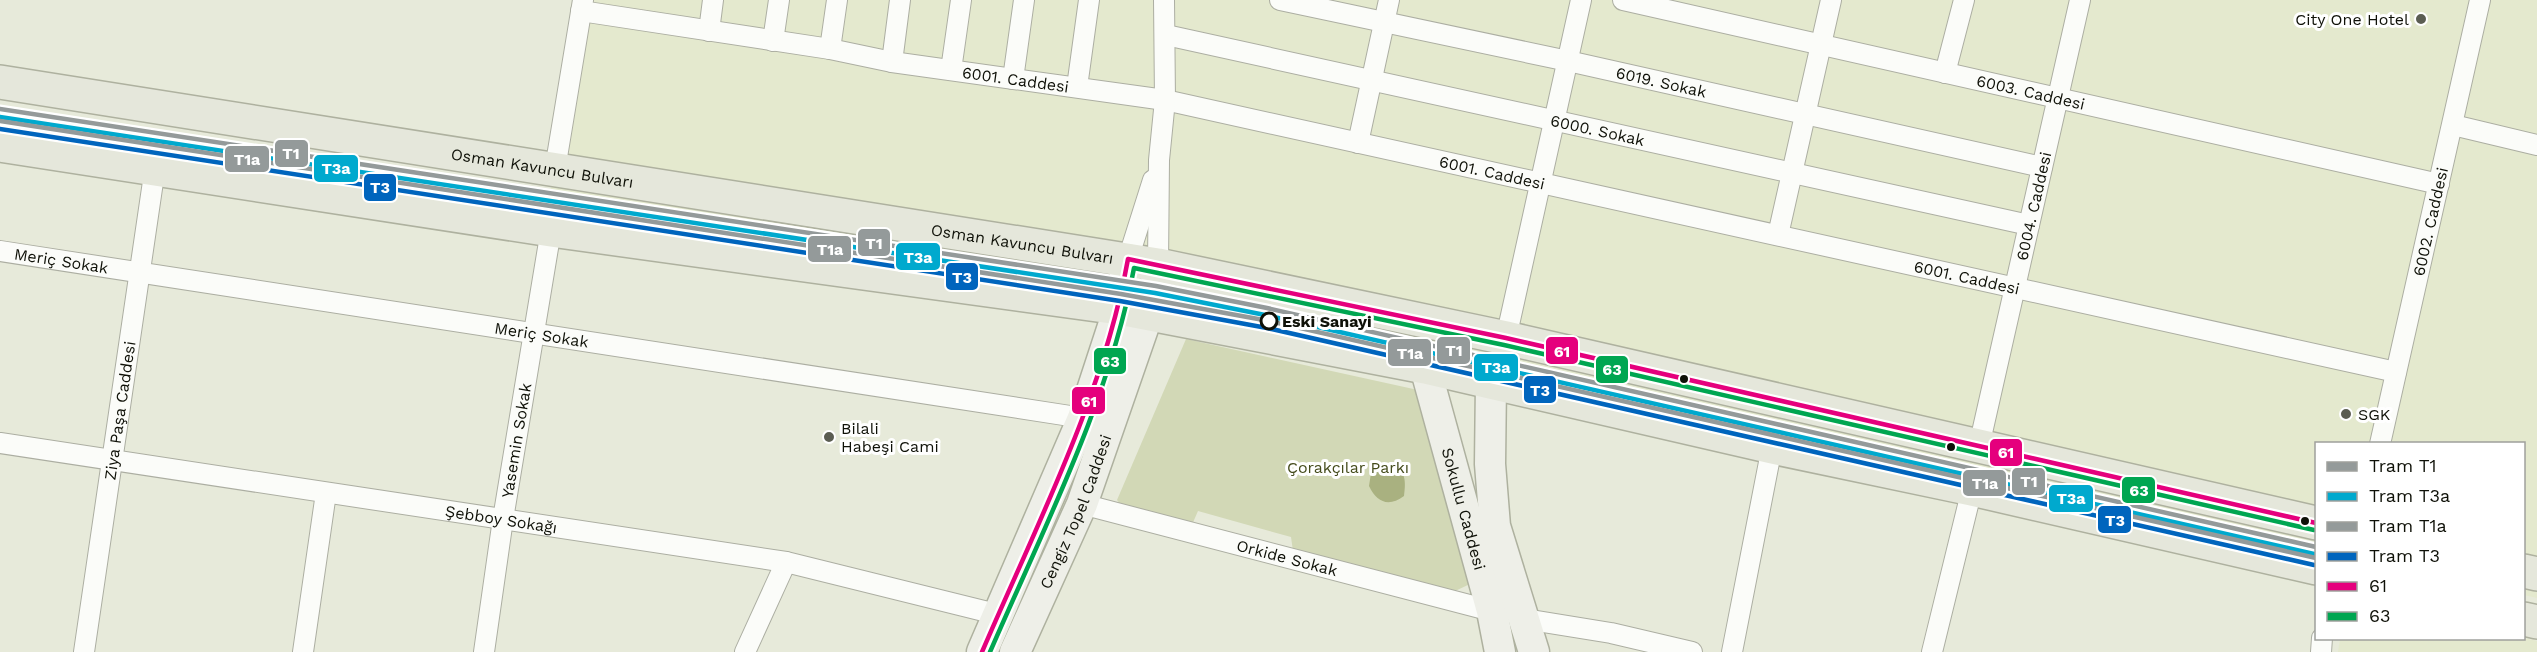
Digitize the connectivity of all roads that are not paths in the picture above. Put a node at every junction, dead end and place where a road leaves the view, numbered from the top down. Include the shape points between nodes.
1 (713, 0) edge
2 (779, 0) edge
3 (837, 0) edge
4 (900, 0) edge
5 (961, 0) edge
6 (1024, 0) edge
7 (1089, 0) edge
8 (1164, 0) edge
9 (1280, 0) edge
10 (1389, 0) edge
11 (1581, 0) edge
12 (1623, 0) edge
13 (1831, 0) edge
14 (1964, 0) edge
15 (2080, 0) edge
16 (2480, 0) edge
17 (582, 6) edge
18 (1701, 9) edge
19 (1384, 22) junction
20 (709, 31) junction
21 (1166, 35) junction
22 (773, 40) junction
23 (1820, 45) junction
24 (830, 49) junction
25 (1568, 61) junction
26 (892, 62) junction
27 (951, 70) junction
28 (1945, 73) junction
29 (1013, 78) junction
30 (1372, 80) junction
31 (0, 82) edge
32 (1077, 87) junction
33 (2058, 98) junction
34 (1165, 100) junction
35 (1805, 114) junction
36 (1555, 119) junction
37 (2453, 125) junction
38 (1358, 142) junction
39 (0, 145) edge
40 (2537, 145) edge
41 (1159, 160) junction
42 (2042, 167) junction
43 (155, 168) junction
44 (555, 170) junction
45 (1792, 172) junction
46 (1541, 183) junction
47 (2439, 184) junction
48 (2029, 225) junction
49 (551, 230) junction
50 (1778, 235) junction
51 (0, 251) edge
52 (1143, 262) junction
53 (141, 272) junction
54 (2015, 288) junction
55 (1134, 311) junction
56 (534, 332) junction
57 (1506, 338) junction
58 (1425, 367) junction
59 (2396, 372) junction
60 (1491, 382) junction
61 (1083, 418) junction
62 (2380, 442) edge
63 (0, 443) edge
64 (1979, 446) junction
65 (1772, 447) junction
66 (111, 460) junction
67 (1972, 489) junction
68 (326, 493) junction
69 (1082, 504) junction
70 (503, 519) junction
71 (2315, 523) edge
72 (786, 562) junction
73 (2315, 568) edge
74 (1492, 610) junction
75 (1000, 615) junction
76 (1525, 619) junction
77 (1611, 633) junction
78 (84, 652) edge
79 (303, 652) edge
80 (484, 652) edge
81 (745, 652) edge
82 (982, 652) edge
83 (1015, 652) edge
84 (1500, 652) edge
85 (1534, 652) edge
86 (1617, 652) edge
87 (1692, 652) edge
88 (1732, 652) edge
89 (1932, 652) edge

1 - 20 street
2 - 22 street
3 - 24 street
4 - 26 street
5 - 27 street
6 - 29 street
7 - 32 street
8 - 21 street
9 - 19 street, 6019. Sokak
10 - 19 street
11 - 25 street
12 - 18 street, 6003. Caddesi
13 - 23 street
14 - 28 street
15 - 33 street, 6004. Caddesi
16 - 37 street, 6002. Caddesi
17 - 20 street, 6001. Caddesi
17 - 44 street
18 - 23 street, 6003. Caddesi
19 - 25 street, 6019. Sokak
19 - 30 street
20 - 22 street, 6001. Caddesi
21 - 30 street, 6000. Sokak
21 - 34 street
22 - 24 street, 6001. Caddesi
23 - 28 street, 6003. Caddesi
23 - 35 street
24 - 26 street, 6001. Caddesi
25 - 35 street, 6019. Sokak
25 - 36 street
26 - 27 street, 6001. Caddesi
27 - 29 street, 6001. Caddesi
28 - 33 street, 6003. Caddesi
29 - 32 street, 6001. Caddesi
30 - 36 street, 6000. Sokak
30 - 38 street
31 - 44 highway, Osman Kavuncu Bulvarı
32 - 34 street, 6001. Caddesi
33 - 42 street, 6004. Caddesi
33 - 47 street, 6003. Caddesi
34 - 38 street, 6001. Caddesi
34 - 41 street
35 - 42 street, 6019. Sokak
35 - 45 street
36 - 45 street, 6000. Sokak
36 - 46 street
37 - 40 street
37 - 47 street, 6002. Caddesi
38 - 46 street, 6001. Caddesi
39 - 43 highway
41 - 52 street
41 - 52 street
42 - 48 street, 6004. Caddesi
43 - 49 highway
43 - 53 street, Ziya Paşa Caddesi
44 - 52 highway, Osman Kavuncu Bulvarı
45 - 48 street, 6000. Sokak
45 - 50 street
46 - 50 street, 6001. Caddesi
46 - 57 street
47 - 59 street, 6002. Caddesi
48 - 54 street, 6004. Caddesi
49 - 55 highway
49 - 56 street, Yasemin Sokak
50 - 54 street, 6001. Caddesi
51 - 53 street, Meriç Sokak
52 - 55 main road, Cengiz Topel Caddesi via 1156,286
52 - 57 highway, Osman Kavuncu Bulvarı
53 - 56 street, Meriç Sokak
53 - 66 street, Ziya Paşa Caddesi
54 - 59 street, 6001. Caddesi
54 - 64 street, 6004. Caddesi
55 - 58 highway
55 - 61 main road, Cengiz Topel Caddesi
55 - 69 main road, Cengiz Topel Caddesi
56 - 61 street, Meriç Sokak
56 - 70 street, Yasemin Sokak
57 - 64 highway, Osman Kavuncu Bulvarı
58 - 60 highway
58 - 74 main road, Sokullu Caddesi
59 - 62 street, 6002. Caddesi
60 - 65 highway
60 - 76 main road, Sokullu Caddesi via 1490,464 1495,526
61 - 75 main road, Cengiz Topel Caddesi
63 - 66 street, Şebboy Sokağı
64 - 71 highway, Osman Kavuncu Bulvarı
65 - 67 highway
65 - 88 street
66 - 68 street, Şebboy Sokağı
66 - 78 street, Ziya Paşa Caddesi
67 - 73 highway
67 - 89 street
68 - 70 street, Şebboy Sokağı
68 - 79 street
69 - 74 street, Orkide Sokak
69 - 83 main road, Cengiz Topel Caddesi
70 - 72 street, Şebboy Sokağı
70 - 80 street, Yasemin Sokak
72 - 75 street, Şebboy Sokağı
72 - 81 street
74 - 84 main road, Sokullu Caddesi
75 - 82 main road, Cengiz Topel Caddesi
76 - 77 street
76 - 85 main road, Sokullu Caddesi
77 - 86 street
77 - 87 street

